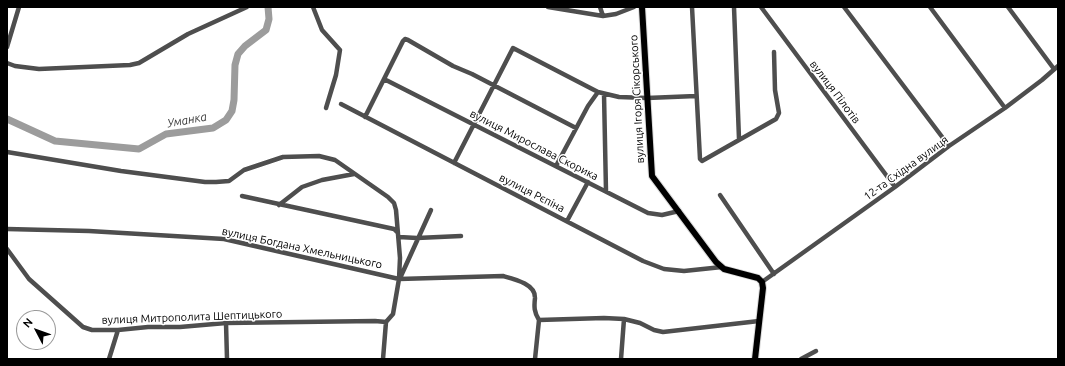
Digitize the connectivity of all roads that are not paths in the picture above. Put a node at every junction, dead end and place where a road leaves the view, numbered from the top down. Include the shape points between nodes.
1 (247, 7) edge
2 (313, 7) edge
3 (552, 7) edge
4 (600, 7) edge
5 (634, 7) edge
6 (642, 7) edge
7 (692, 7) edge
8 (734, 7) edge
9 (761, 7) edge
10 (844, 7) edge
11 (930, 7) edge
12 (1008, 7) edge
13 (19, 9) edge
14 (603, 16) junction
15 (7, 47) edge
16 (774, 52) dead end
17 (7, 63) edge
18 (1056, 67) edge
19 (384, 79) junction
20 (494, 86) junction
21 (598, 92) junction
22 (604, 94) junction
23 (696, 96) junction
24 (647, 98) junction
25 (340, 104) dead end
26 (326, 108) dead end
27 (1005, 108) junction
28 (365, 116) junction
29 (474, 124) junction
30 (576, 128) junction
31 (739, 139) junction
32 (949, 146) junction
33 (7, 152) edge
34 (454, 163) junction
35 (556, 166) junction
36 (354, 174) junction
37 (588, 182) junction
38 (895, 187) junction
39 (606, 191) junction
40 (720, 195) dead end
41 (242, 196) dead end
42 (279, 205) junction
43 (431, 210) dead end
44 (678, 212) junction
45 (567, 221) junction
46 (7, 229) edge
47 (398, 235) junction
48 (461, 236) dead end
49 (417, 238) junction
50 (7, 249) edge
51 (722, 267) junction
52 (774, 274) junction
53 (399, 279) junction
54 (762, 282) junction
55 (624, 319) junction
56 (539, 320) junction
57 (386, 322) junction
58 (759, 322) junction
59 (226, 323) junction
60 (118, 330) junction
61 (816, 351) dead end
62 (109, 359) edge
63 (227, 359) edge
64 (383, 359) edge
65 (535, 359) edge
66 (621, 359) edge
67 (755, 359) edge
68 (801, 359) edge

1 - 17 street via 188,34 139,63 39,69
2 - 26 street via 322,30 340,50
3 - 14 street
4 - 14 street
5 - 14 street
6 - 24 main road, вулиця Ігоря Сікорського
7 - 23 street
8 - 31 street
9 - 38 street, вулиця Пілотів
10 - 32 street
11 - 27 street
12 - 18 street
13 - 15 street
16 - 31 street via 778,116
18 - 27 street, 12-та Східна вулиця
19 - 20 street via 405,39
19 - 28 street
19 - 29 street, вулиця Мирослава Скорика
20 - 21 street via 513,48
20 - 29 street
20 - 30 street
21 - 22 street
21 - 30 street
22 - 24 street
22 - 39 street
23 - 24 street
23 - 31 street via 700,160 705,160
24 - 44 main road, вулиця Ігоря Сікорського via 652,176
25 - 28 street, вулиця Рєпіна
27 - 32 street, 12-та Східна вулиця
28 - 34 street, вулиця Рєпіна
29 - 34 street
29 - 35 street, вулиця Мирослава Скорика
30 - 35 street
32 - 38 street, 12-та Східна вулиця
33 - 36 street via 205,182 229,180 244,170 283,156 319,156 335,160
34 - 45 street, вулиця Рєпіна
35 - 37 street, вулиця Мирослава Скорика
36 - 42 street via 302,187
36 - 47 street via 394,203
37 - 39 street, вулиця Мирослава Скорика
37 - 45 street
38 - 52 street, 12-та Східна вулиця
39 - 44 street, вулиця Мирослава Скорика via 648,213 662,215
40 - 52 street
41 - 42 street
42 - 47 street via 394,229
43 - 49 street
44 - 51 main road, вулиця Ігоря Сікорського
45 - 51 street, вулиця Рєпіна via 664,270 684,271
46 - 53 street, вулиця Богдана Хмельницького via 224,239
47 - 49 street
47 - 53 street
48 - 49 street
49 - 53 street
50 - 60 street, вулиця Митрополита Шептицького via 29,279 83,327 92,330
51 - 54 main road via 758,278
52 - 54 street, 12-та Східна вулиця
53 - 56 street, вулиця Богдана Хмельницького via 503,276 514,278 534,291 535,313
53 - 57 street via 393,314
54 - 58 main road
55 - 56 street
55 - 58 street via 640,322 663,332
55 - 66 street
56 - 65 street, вулиця Богдана Хмельницького
57 - 59 street, вулиця Митрополита Шептицького
57 - 64 street
58 - 67 main road
59 - 60 street, вулиця Митрополита Шептицького
59 - 63 street
60 - 62 street
61 - 68 street

